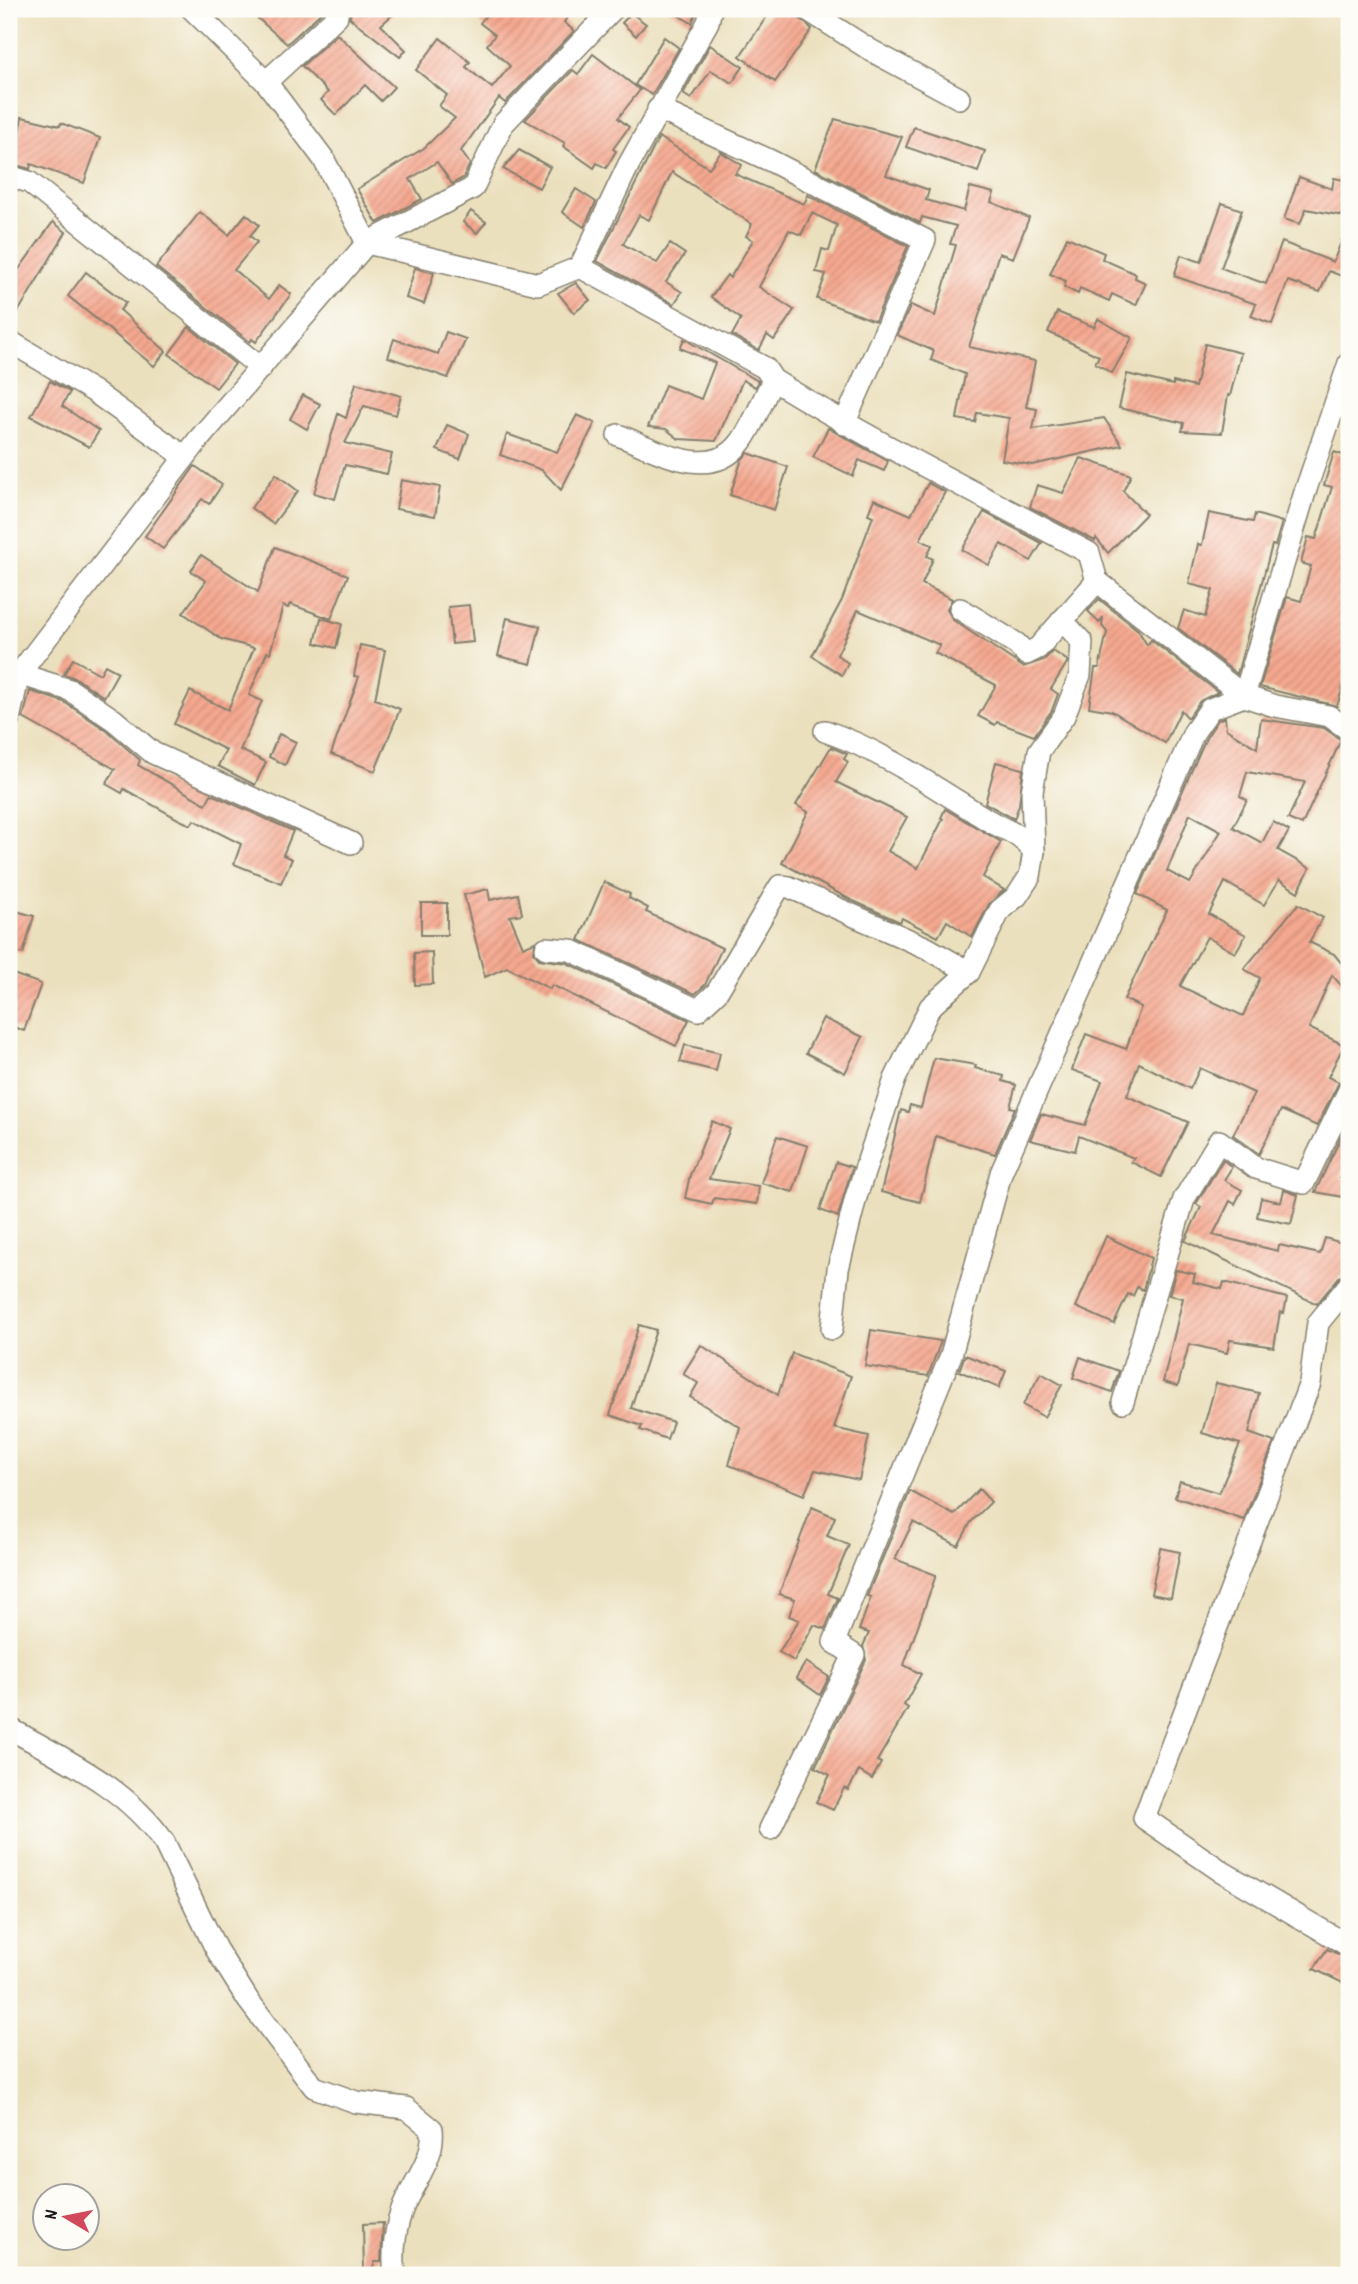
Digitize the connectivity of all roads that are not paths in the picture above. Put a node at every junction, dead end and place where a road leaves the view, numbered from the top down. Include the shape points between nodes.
1 (192, 9) edge
2 (338, 9) edge
3 (613, 9) edge
4 (710, 9) edge
5 (806, 9) edge
6 (265, 82) junction
7 (959, 98) dead end
8 (658, 109) junction
9 (9, 176) edge
10 (367, 243) junction
11 (580, 267) junction
12 (9, 341) edge
13 (1349, 363) edge
14 (261, 368) junction
15 (773, 380) junction
16 (845, 424) junction
17 (618, 435) dead end
18 (185, 457) junction
19 (1097, 581) junction
20 (960, 609) dead end
21 (1062, 620) junction
22 (19, 674) junction
23 (1244, 696) junction
24 (9, 719) edge
25 (1349, 730) edge
26 (825, 731) dead end
27 (351, 843) dead end
28 (1034, 851) junction
29 (546, 948) dead end
30 (969, 972) junction
31 (1349, 1090) edge
32 (1349, 1285) edge
33 (832, 1329) dead end
34 (1123, 1402) dead end
35 (9, 1728) edge
36 (770, 1829) dead end
37 (1349, 1947) edge
38 (395, 2275) edge

1 - 6 street
2 - 6 street via 337,16
3 - 10 street via 503,124 473,188
4 - 8 street via 708,22
5 - 7 street
6 - 10 street via 323,158
8 - 11 street
8 - 16 street via 925,240
9 - 14 street via 29,182
10 - 11 street via 538,284
10 - 14 street
11 - 15 street via 765,368
12 - 18 street via 93,391
13 - 23 street via 1304,492
14 - 18 street
15 - 16 street
15 - 17 street via 740,443 726,457 710,462 680,460
16 - 19 street via 1089,554
18 - 22 street
19 - 21 street
19 - 23 street
20 - 21 street via 1026,654 1038,648
21 - 28 street via 1082,642 1080,675 1064,716 1039,751 1032,792
22 - 24 street
22 - 27 street via 70,690 153,753
23 - 25 street via 1329,716
23 - 36 street via 1210,709 1194,732 1001,1173 950,1355 834,1642 853,1655
26 - 28 street via 850,740 989,821 1017,832
28 - 30 street via 1030,876 1000,910
29 - 30 street via 570,950 698,1010 716,992 780,886 927,948
30 - 33 street via 930,1007 895,1079 856,1197 841,1257
31 - 34 street via 1304,1183 1256,1168 1219,1141 1184,1199
32 - 37 street via 1318,1323 1310,1383 1144,1818 1221,1871
35 - 38 street via 114,1789 153,1826 216,1949 314,2087 356,2102 406,2108 432,2129 431,2153 403,2208 392,2257

